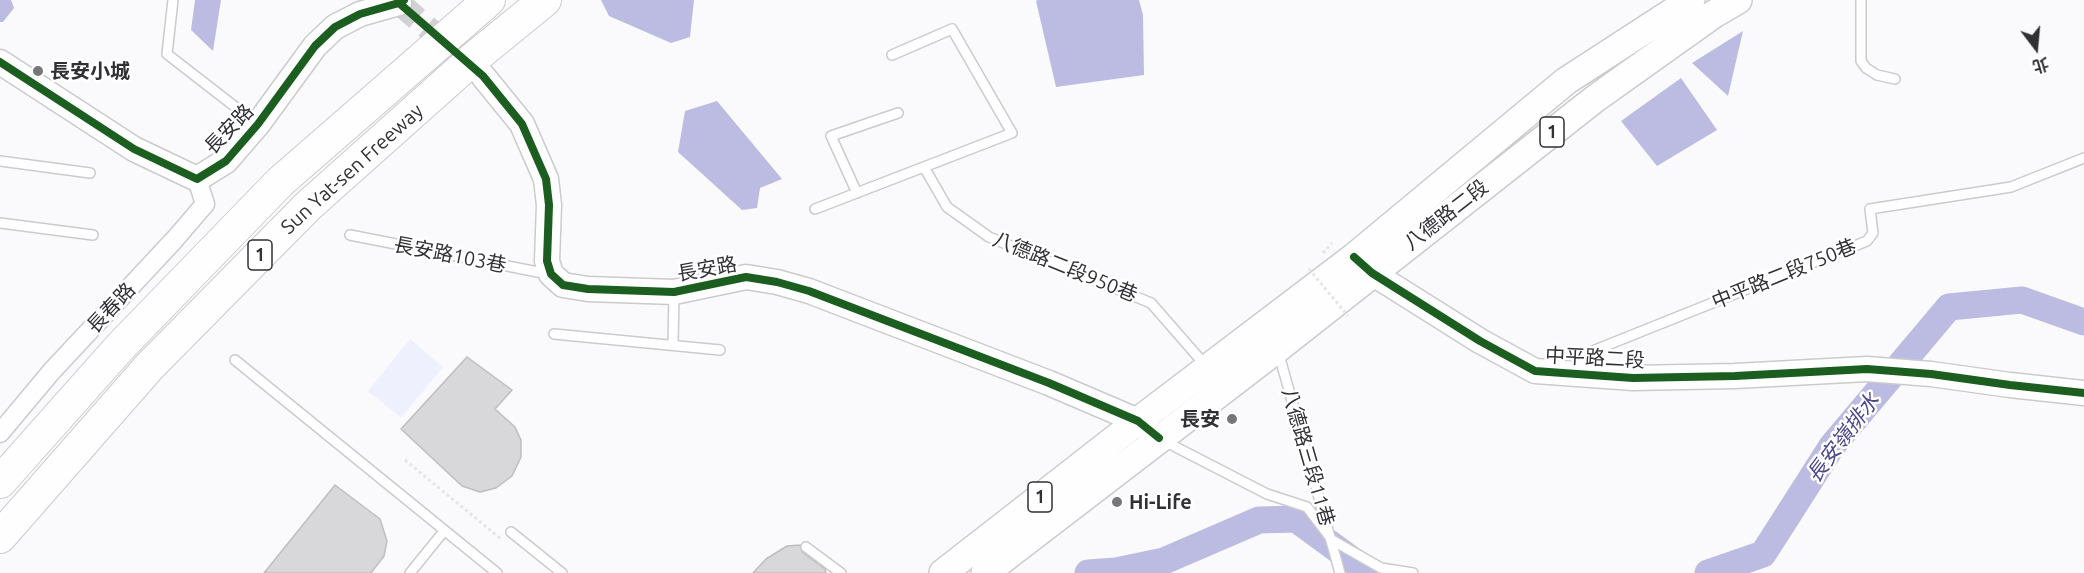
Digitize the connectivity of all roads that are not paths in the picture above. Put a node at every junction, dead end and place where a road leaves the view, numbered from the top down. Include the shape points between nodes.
1 (173, 0) edge
2 (489, 0) edge
3 (545, 0) edge
4 (1691, 0) edge
5 (1738, 0) edge
6 (1861, 0) edge
7 (401, 1) edge
8 (892, 55) dead end
9 (0, 62) edge
10 (483, 76) tunnel mouth
11 (1895, 79) dead end
12 (898, 113) dead end
13 (258, 124) junction
14 (2084, 158) edge
15 (0, 161) edge
16 (924, 167) junction
17 (90, 173) dead end
18 (197, 179) junction
19 (857, 193) junction
20 (815, 209) dead end
21 (0, 223) edge
22 (93, 235) dead end
23 (350, 236) dead end
24 (1363, 265) junction
25 (550, 274) junction
26 (674, 292) junction
27 (554, 334) dead end
28 (1272, 336) junction
29 (673, 345) junction
30 (720, 350) dead end
31 (235, 360) dead end
32 (1208, 368) junction
33 (1575, 373) junction
34 (2084, 393) edge
35 (1138, 421) junction
36 (0, 433) edge
37 (1159, 438) junction
38 (0, 482) edge
39 (444, 531) junction
40 (511, 532) dead end
41 (0, 537) edge
42 (1332, 540) junction
43 (806, 547) dead end
44 (410, 573) edge
45 (497, 573) edge
46 (562, 573) edge
47 (841, 573) edge
48 (943, 573) edge
49 (985, 573) edge
50 (1340, 573) edge
51 (1413, 573) edge

1 - 13 lane via 166,54
2 - 38 highway, Sun Yat-sen Freeway / 1 via 280,182 121,346
3 - 41 highway, Sun Yat-sen Freeway / 1 via 308,206 149,367
4 - 24 main road, 八德路二段 / 1 via 1566,81
5 - 24 main road, 八德路二段 / 1
6 - 11 lane via 1861,61 1877,75
7 - 13 street, 長安路 via 335,27 315,46
8 - 16 lane via 952,29 1012,133
9 - 18 street, 長安路 via 134,149
10 - 25 street via 522,124 546,179
12 - 19 lane via 831,136
13 - 18 street, 長安路 via 226,161
14 - 33 lane, 中平路二段750巷 via 2011,187 1870,209 1873,233 1867,241 1585,354
15 - 17 lane
16 - 19 lane
16 - 32 lane, 八德路二段950巷 via 947,207 989,237 1151,303
18 - 36 street, 長春路 via 206,204
19 - 20 lane
21 - 22 lane
23 - 25 lane, 長安路103巷
24 - 28 main road, 八德路二段 / 1
24 - 33 street, 中平路二段 via 1480,341 1535,371
25 - 26 street, 長安路 via 563,285 588,289
26 - 29 lane
26 - 35 street, 長安路 via 746,278 777,282 1049,383
27 - 29 lane
28 - 32 main road, 八德路二段 / 1
28 - 37 main road, 八德路二段 / 1
28 - 42 lane, 八德路三段11巷
29 - 30 lane
31 - 39 lane
32 - 35 main road, 八德路二段 / 1
33 - 34 street, 中平路二段 via 1645,378 1867,369
35 - 37 street, 長安路
35 - 48 main road, 1
37 - 42 lane via 1267,494 1307,507
37 - 49 main road, 1
39 - 44 lane
39 - 45 lane
40 - 46 lane
42 - 50 lane
42 - 51 lane, 八德路三段11巷 via 1381,568
43 - 47 lane

